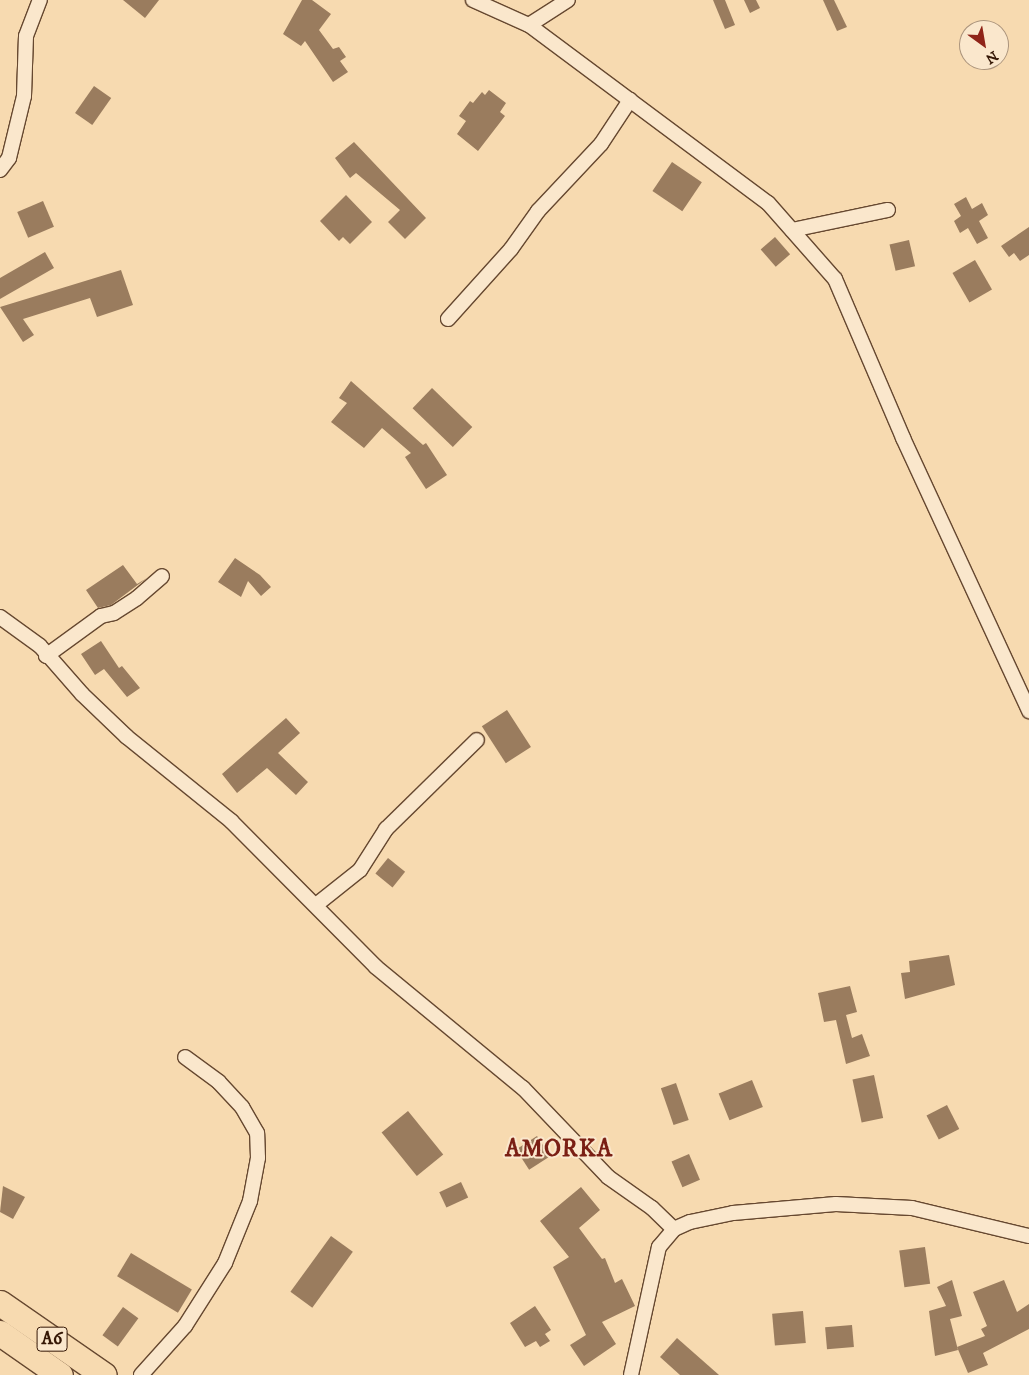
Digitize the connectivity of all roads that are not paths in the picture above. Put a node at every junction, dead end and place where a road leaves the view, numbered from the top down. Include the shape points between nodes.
1 (40, 0) edge
2 (473, 0) edge
3 (568, 0) edge
4 (529, 25) junction
5 (630, 100) junction
6 (0, 170) edge
7 (888, 210) dead end
8 (792, 230) junction
9 (448, 319) dead end
10 (162, 576) dead end
11 (0, 617) edge
12 (46, 655) junction
13 (1029, 712) edge
14 (477, 740) dead end
15 (316, 905) junction
16 (185, 1057) dead end
17 (674, 1229) junction
18 (1029, 1236) edge
19 (0, 1303) edge
20 (0, 1333) edge
21 (60, 1375) edge
22 (104, 1375) edge
23 (141, 1375) edge
24 (631, 1375) edge

1 - 6 street via 26,36 24,96 9,158
2 - 4 street
3 - 4 street
4 - 5 street
5 - 8 street via 768,203
5 - 9 street via 601,144 538,211 511,249
7 - 8 street
8 - 13 street via 836,279 903,438
10 - 12 street via 137,598 114,613 101,616
11 - 12 street via 13,624
12 - 15 street via 114,724 232,821
14 - 15 street via 386,829 360,870
15 - 17 street via 376,967 523,1088 608,1176 652,1208
16 - 23 street via 219,1082 242,1107 257,1133 258,1158 250,1201 225,1263 186,1326
17 - 18 street via 733,1213 836,1204 912,1208
17 - 24 street via 659,1247
19 - 22 highway, A6
20 - 21 highway, A6

